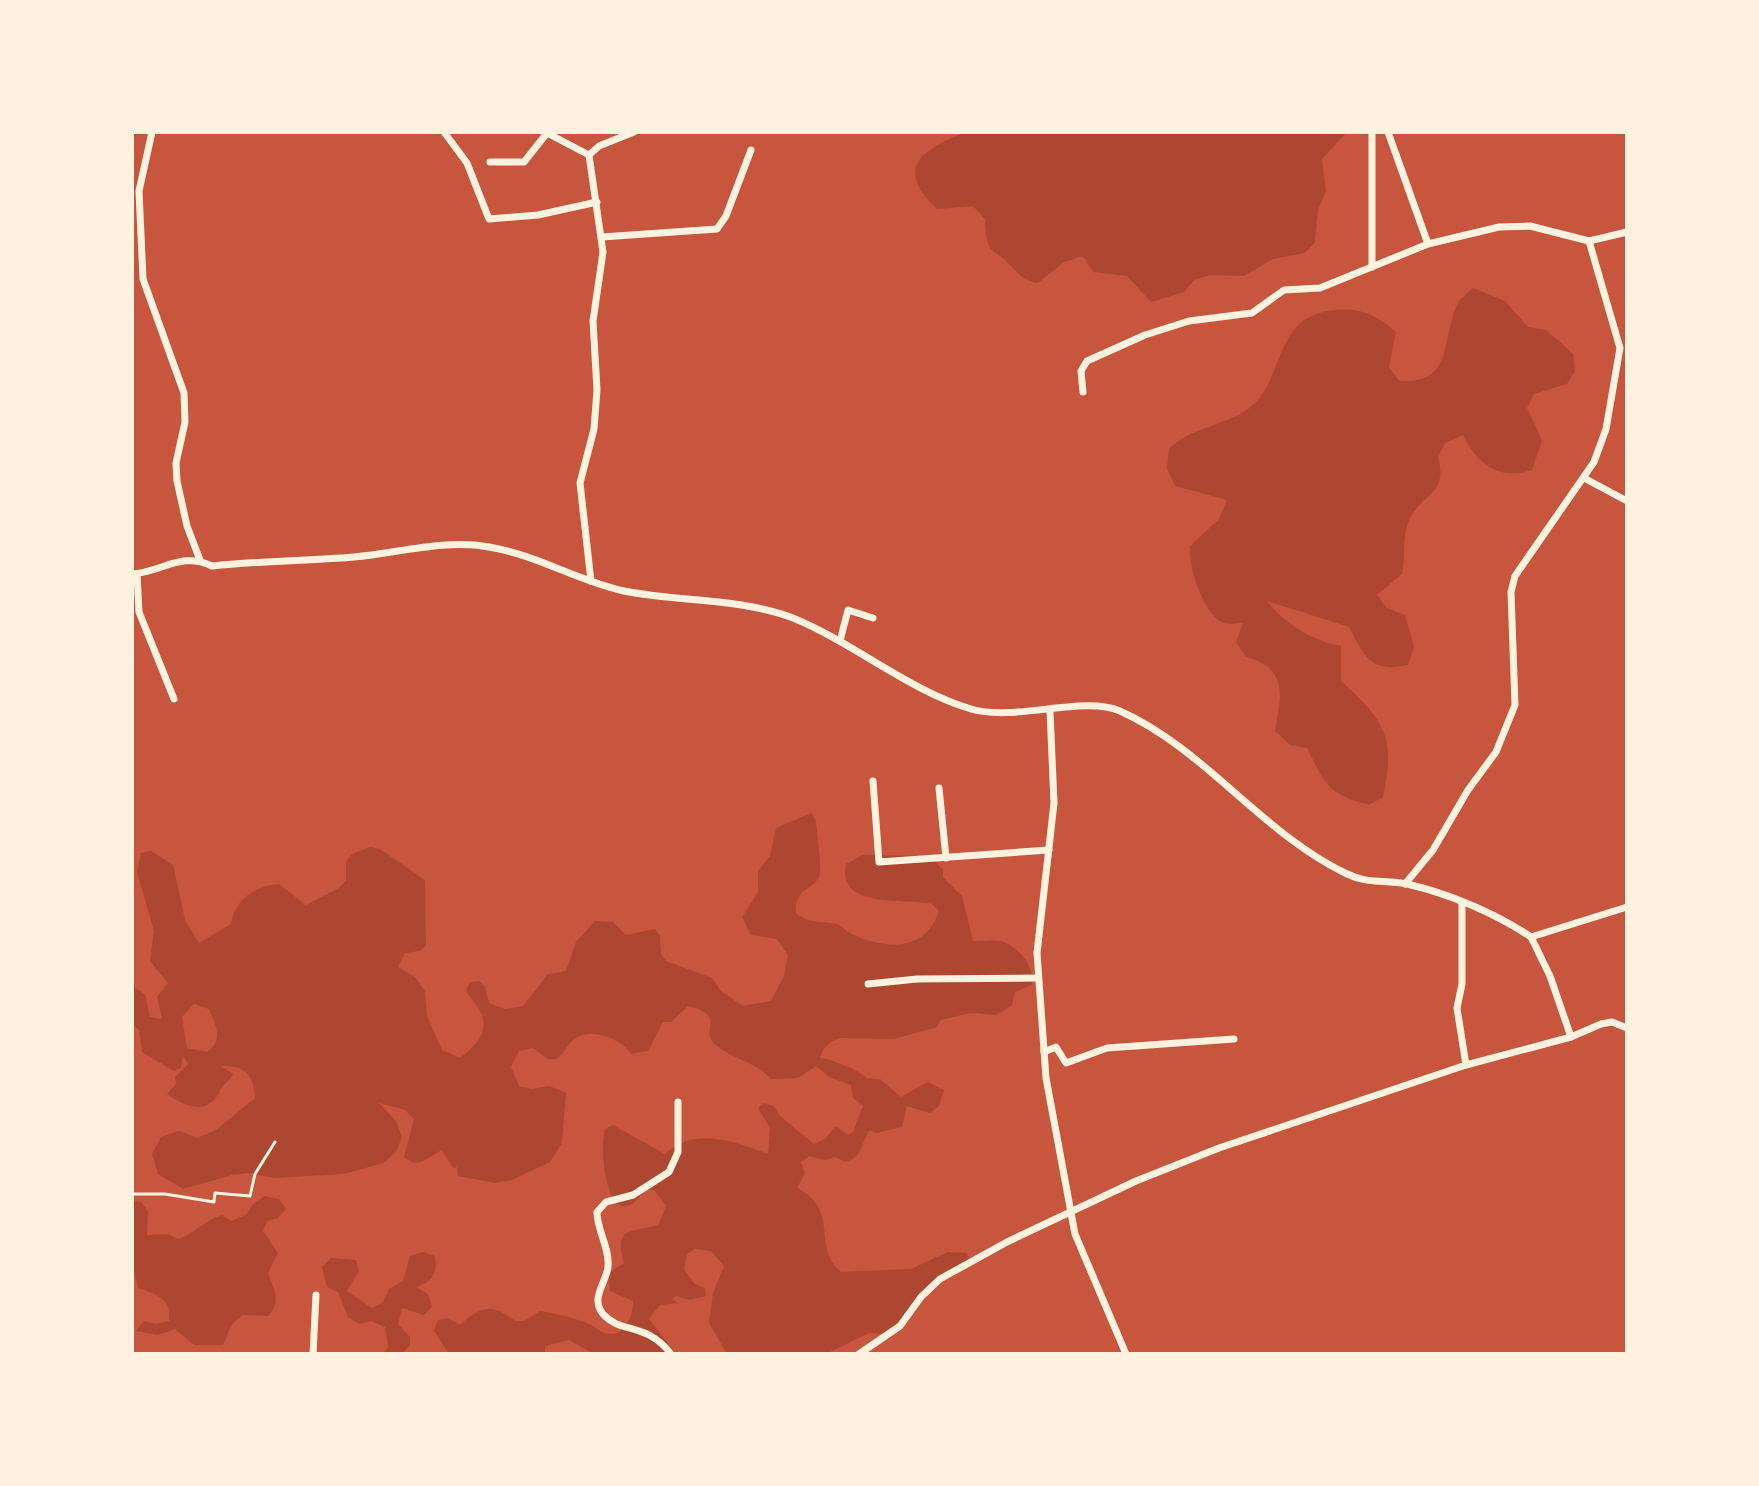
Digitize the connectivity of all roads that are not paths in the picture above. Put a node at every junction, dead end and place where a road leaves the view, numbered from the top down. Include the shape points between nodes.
1 (152, 132) edge
2 (444, 132) edge
3 (634, 132) edge
4 (1372, 132) edge
5 (1388, 132) edge
6 (751, 150) dead end
7 (589, 155) junction
8 (490, 162) dead end
9 (597, 202) junction
10 (1627, 232) edge
11 (602, 237) junction
12 (1589, 241) junction
13 (1428, 244) junction
14 (1372, 267) junction
15 (1083, 392) dead end
16 (1584, 478) junction
17 (1627, 501) edge
18 (200, 560) junction
19 (135, 574) edge
20 (591, 581) junction
21 (873, 618) dead end
22 (840, 641) junction
23 (174, 699) dead end
24 (1050, 711) junction
25 (873, 781) dead end
26 (939, 788) dead end
27 (1049, 850) junction
28 (946, 858) junction
29 (1405, 884) junction
30 (1462, 902) junction
31 (1627, 907) edge
32 (1531, 937) junction
33 (1038, 978) junction
34 (868, 984) dead end
35 (1627, 1028) edge
36 (1571, 1037) junction
37 (1234, 1039) dead end
38 (1044, 1052) junction
39 (1466, 1065) junction
40 (678, 1102) dead end
41 (1073, 1213) junction
42 (316, 1295) dead end
43 (313, 1354) edge
44 (671, 1354) edge
45 (859, 1354) edge
46 (1126, 1354) edge

1 - 18 street via 139,191 143,279 184,393 177,481
2 - 9 street via 467,163 489,219
3 - 7 street
4 - 14 street
5 - 13 street
6 - 11 street via 717,229
7 - 8 street via 547,133 524,162
7 - 9 street
9 - 11 street
10 - 12 street
11 - 20 street via 593,321 594,429 580,483
12 - 13 street via 1550,229 1514,226
12 - 16 street via 1620,348 1604,437
13 - 14 street
14 - 15 street via 1320,288 1284,290 1252,313 1189,321 1122,345 1087,361 1081,371
16 - 17 street
16 - 29 street via 1515,576 1511,608 1516,690 1506,730 1433,850
18 - 19 street via 182,559
18 - 20 street via 212,566 311,560 462,543 536,558
19 - 23 street via 139,612
20 - 22 street via 625,591 749,607 789,617
21 - 22 street via 848,610
22 - 24 street via 972,709 1009,714
24 - 27 street via 1054,803
24 - 29 street via 1114,709 1181,750 1325,861 1370,884
25 - 28 street via 879,862
26 - 28 street
27 - 28 street
27 - 33 street
29 - 30 street
30 - 32 street
30 - 39 street via 1457,1008
31 - 32 street
32 - 36 street
33 - 34 street
33 - 38 street
35 - 36 street via 1612,1022
36 - 39 street
37 - 38 street via 1107,1048 1066,1063 1056,1047
38 - 41 street
39 - 41 street via 1219,1148
40 - 44 street via 678,1152 669,1172 633,1195 606,1202 597,1212 608,1260 598,1297 601,1309 610,1319 650,1332
41 - 45 street via 940,1279 900,1326
41 - 46 street via 1083,1258
42 - 43 street

